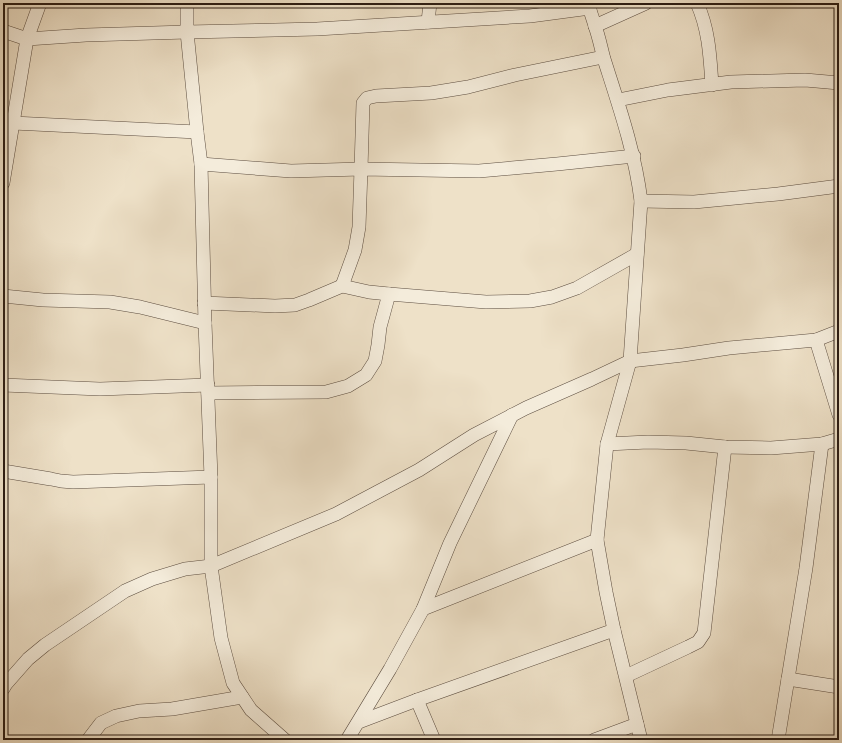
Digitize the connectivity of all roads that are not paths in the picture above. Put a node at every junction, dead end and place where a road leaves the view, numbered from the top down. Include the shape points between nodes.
1 (40, 3) edge
2 (187, 3) edge
3 (430, 3) edge
4 (646, 3) edge
5 (697, 3) edge
6 (589, 6) edge
7 (428, 22) junction
8 (595, 26) junction
9 (3, 31) edge
10 (187, 32) junction
11 (26, 39) junction
12 (603, 57) junction
13 (839, 83) edge
14 (712, 85) junction
15 (618, 100) junction
16 (8, 122) edge
17 (197, 132) junction
18 (634, 156) junction
19 (201, 164) junction
20 (361, 169) junction
21 (3, 183) edge
22 (839, 186) edge
23 (641, 201) junction
24 (637, 254) junction
25 (342, 286) junction
26 (389, 294) junction
27 (3, 296) edge
28 (204, 304) junction
29 (205, 323) junction
30 (839, 331) edge
31 (816, 340) junction
32 (630, 361) junction
33 (3, 385) edge
34 (208, 389) junction
35 (512, 415) junction
36 (839, 415) edge
37 (839, 439) edge
38 (607, 444) junction
39 (822, 444) junction
40 (724, 447) junction
41 (3, 471) edge
42 (211, 476) junction
43 (597, 540) junction
44 (211, 566) junction
45 (423, 609) junction
46 (614, 630) junction
47 (626, 676) junction
48 (788, 679) junction
49 (839, 687) edge
50 (3, 689) edge
51 (242, 697) junction
52 (416, 700) junction
53 (359, 722) junction
54 (638, 724) junction
55 (88, 740) edge
56 (285, 740) edge
57 (347, 740) edge
58 (434, 740) edge
59 (594, 740) edge
60 (641, 740) edge
61 (778, 740) edge

1 - 11 street
2 - 10 street
3 - 7 street
4 - 8 street
5 - 14 street via 710,49
6 - 7 street via 530,16
6 - 8 street
7 - 10 street via 317,29
8 - 12 street
9 - 11 street
10 - 11 street
10 - 17 street
11 - 16 street
12 - 15 street
12 - 20 street via 515,75 468,88 367,98 363,103
13 - 14 street via 805,80
14 - 15 street
15 - 18 street
16 - 17 street
16 - 21 street
17 - 19 street
18 - 20 street via 479,171
18 - 23 street
19 - 20 street via 291,171
19 - 28 street
20 - 25 street via 359,227 355,250
22 - 23 street via 694,202
23 - 24 street
24 - 26 street via 578,288 530,301 486,302
24 - 32 street
25 - 26 street
25 - 28 street via 296,305
26 - 34 street via 375,360 366,375 348,386 326,392
27 - 29 street via 110,302
28 - 29 street
29 - 34 street
30 - 31 street
31 - 32 street
31 - 36 street
32 - 35 street
32 - 38 street
33 - 34 street via 100,389
34 - 42 street
35 - 44 street via 474,435 419,470 336,514
35 - 45 street via 450,543
37 - 39 street
38 - 40 street via 648,442
38 - 43 street
39 - 40 street via 770,448
39 - 48 street
40 - 47 street via 704,633 698,642 688,648
41 - 42 street via 73,482
42 - 44 street
43 - 45 street
43 - 46 street
44 - 50 street via 184,569 152,578 125,592 45,644 28,659
44 - 51 street via 221,638 233,683
45 - 53 street
46 - 47 street
46 - 52 street
47 - 54 street
48 - 49 street
48 - 61 street
51 - 55 street via 116,716 100,723
51 - 56 street via 251,710
52 - 53 street
52 - 58 street
53 - 57 street
54 - 59 street
54 - 60 street

